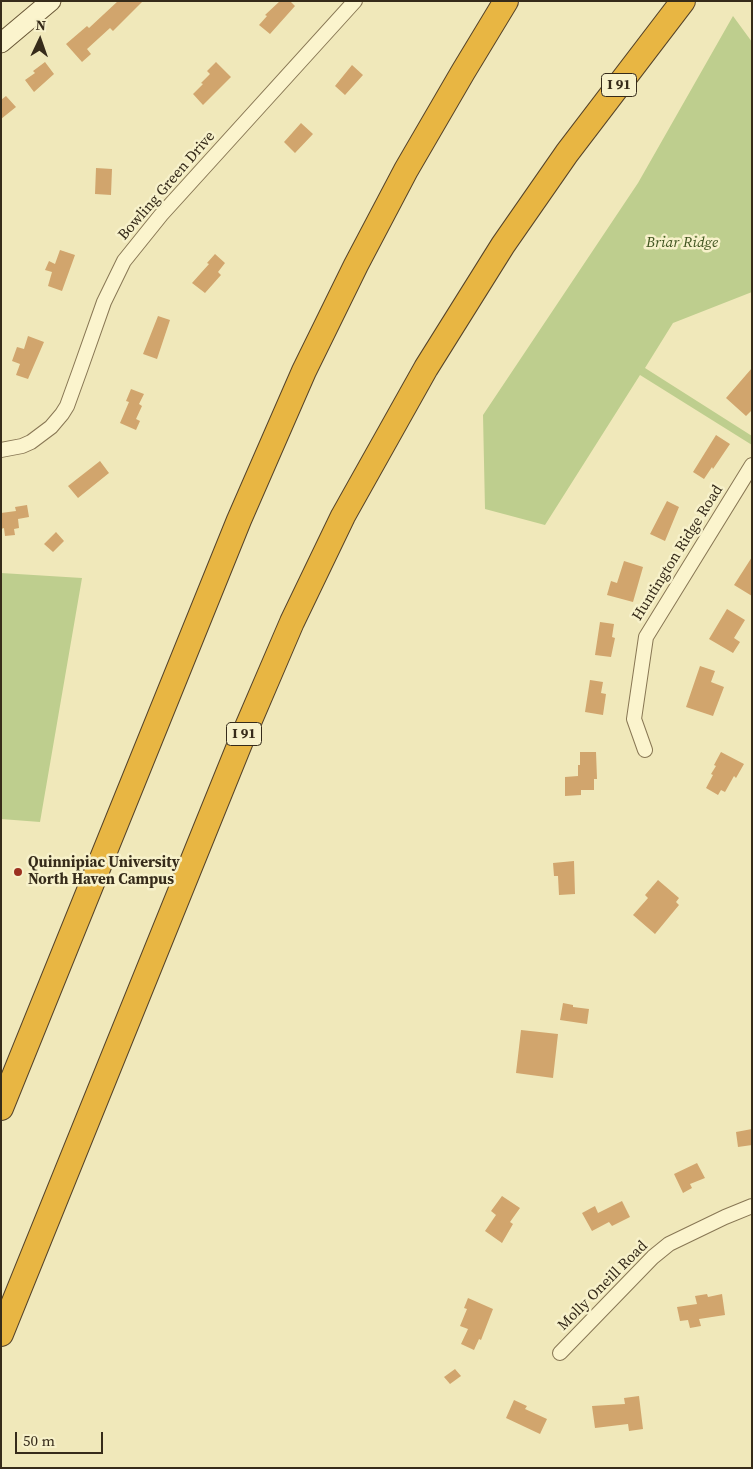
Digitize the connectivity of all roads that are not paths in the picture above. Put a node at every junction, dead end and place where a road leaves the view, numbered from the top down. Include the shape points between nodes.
1 (51, 1) edge
2 (355, 1) edge
3 (506, 1) edge
4 (683, 1) edge
5 (1, 43) edge
6 (1, 450) edge
7 (752, 465) edge
8 (645, 750) dead end
9 (1, 1108) edge
10 (752, 1206) edge
11 (1, 1334) edge
12 (560, 1353) dead end

1 - 5 street
2 - 6 street, Bowling Green Drive via 161,215 124,261 104,302 62,414 36,439
3 - 9 highway via 402,178 304,372 239,520
4 - 11 highway, I 91 via 503,245 430,360 344,516 292,622 241,741
7 - 8 street, Huntington Ridge Road via 646,637 634,719
10 - 12 street, Molly Oneill Road via 669,1244

